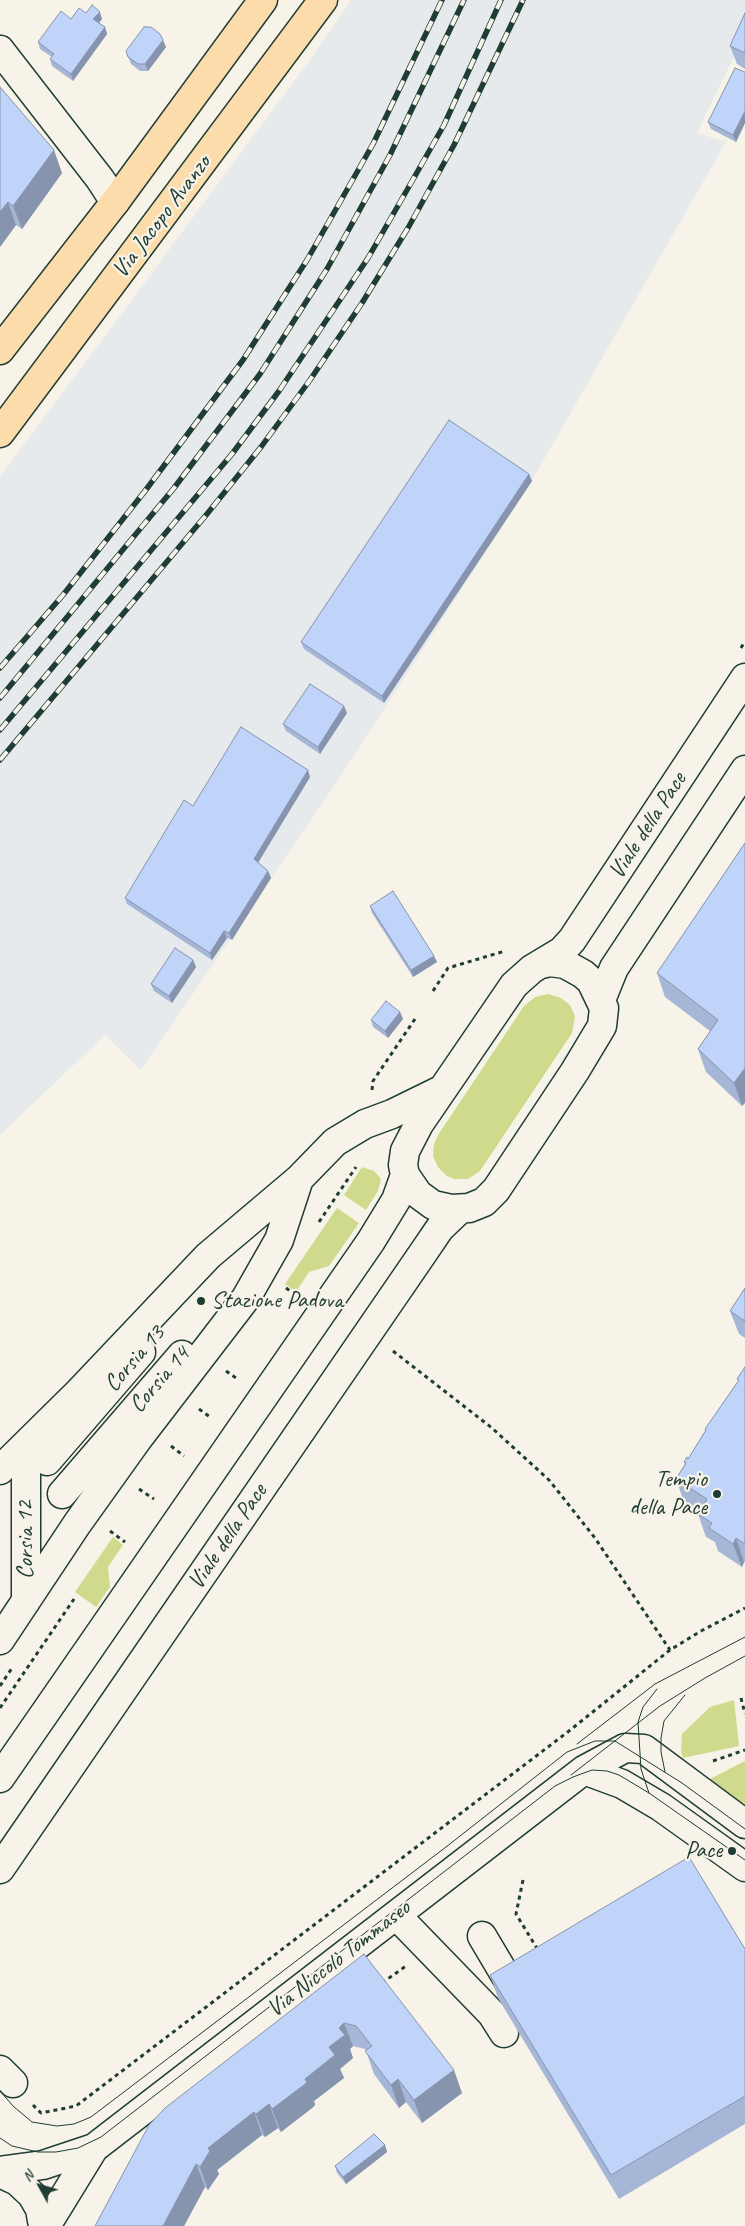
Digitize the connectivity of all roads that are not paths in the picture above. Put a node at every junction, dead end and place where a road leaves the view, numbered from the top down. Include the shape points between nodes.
1 (263, 0) edge
2 (323, 0) edge
3 (0, 50) edge
4 (115, 202) junction
5 (0, 350) edge
6 (0, 433) edge
7 (745, 678) edge
8 (745, 770) edge
9 (541, 964) junction
10 (601, 1000) junction
11 (442, 1089) junction
12 (365, 1124) junction
13 (404, 1170) junction
14 (299, 1179) junction
15 (460, 1210) junction
16 (234, 1235) junction
17 (266, 1264) junction
18 (42, 1447) junction
19 (0, 1470) edge
20 (62, 1494) junction
21 (77, 1524) junction
22 (26, 1597) junction
23 (0, 1640) edge
24 (584, 1770) junction
25 (0, 1778) edge
26 (745, 1824) edge
27 (745, 1867) edge
28 (0, 1869) edge
29 (396, 1915) junction
30 (482, 1936) dead end
31 (533, 2010) edge
32 (504, 2033) dead end
33 (94, 2148) junction
34 (0, 2172) edge
35 (44, 2226) edge

1 - 4 main road, Via Jacopo Avanzo
2 - 6 main road, Via Jacopo Avanzo
3 - 4 street
4 - 5 main road, Via Jacopo Avanzo
7 - 9 street, Viale della Pace via 572,940 562,951
8 - 10 street, Viale della Pace via 614,968
9 - 10 street via 557,962 574,968 591,981
9 - 11 street, Viale della Pace via 514,984
10 - 15 street, Viale della Pace via 604,1017 598,1034 501,1183 484,1202
11 - 12 street
11 - 13 street, Viale della Pace via 413,1133 406,1151
12 - 13 street via 396,1142
12 - 14 street via 335,1142
13 - 15 street, Viale della Pace via 418,1194 433,1205
13 - 25 street, Viale della Pace via 396,1200 375,1234
14 - 16 street
14 - 17 street via 279,1240
15 - 28 street, Viale della Pace via 440,1228 422,1253
16 - 18 street via 208,1256
16 - 18 street, Corsia 13 via 210,1272
17 - 20 street, Corsia 14 via 235,1293
17 - 21 street via 246,1298
18 - 19 street
18 - 20 street
18 - 22 street, Corsia 12 via 26,1488
20 - 21 street
21 - 22 street
22 - 23 street
24 - 26 street, Via Niccolò Tommaseo via 625,1748 644,1749
24 - 27 street via 622,1784 661,1806
24 - 29 street, Via Niccolò Tommaseo
29 - 32 street via 492,2014
29 - 33 street, Via Niccolò Tommaseo
30 - 31 street
33 - 34 street, Via Niccolò Tommaseo via 42,2165
33 - 35 street, Via Niccolò Tommaseo
34 - 35 street via 17,2181 32,2195

